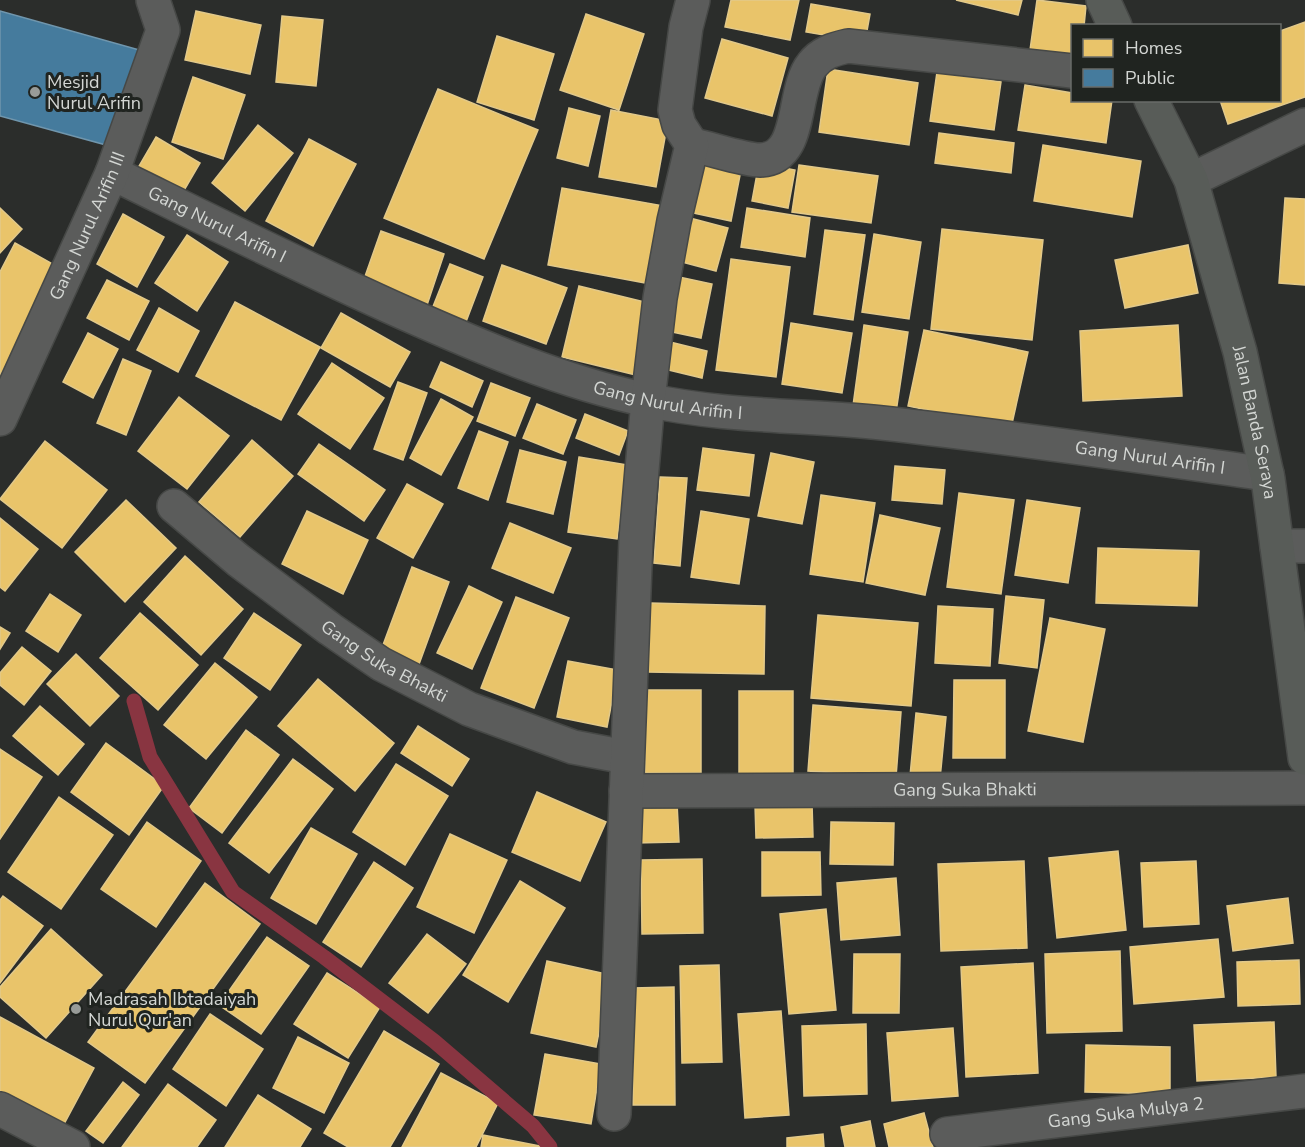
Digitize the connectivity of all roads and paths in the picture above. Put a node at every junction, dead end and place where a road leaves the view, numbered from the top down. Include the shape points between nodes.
1 (153, 0) edge
2 (693, 0) edge
3 (1103, 0) edge
4 (1114, 24) edge
5 (1071, 71) edge
6 (1152, 102) edge
7 (1305, 125) edge
8 (692, 145) junction
9 (112, 172) junction
10 (1191, 180) junction
11 (648, 400) junction
12 (0, 419) edge
13 (1267, 474) junction
14 (174, 506) dead end
15 (1291, 546) edge
16 (626, 757) junction
17 (1305, 758) edge
18 (1305, 788) edge
19 (626, 791) junction
20 (1305, 1091) edge
21 (0, 1109) edge
22 (614, 1114) dead end
23 (947, 1134) dead end
24 (73, 1147) edge

1 - 9 street, Gang Nurul Arifin III via 163,30
2 - 8 street via 675,110
3 - 4 street
5 - 8 street via 848,46 824,54 812,64 804,78 790,138 775,155 759,160
6 - 10 street, Jalan Banda Seraya
7 - 10 street
8 - 11 street via 660,298
9 - 11 street, Gang Nurul Arifin I via 355,291 478,346
9 - 12 street, Gang Nurul Arifin III
10 - 13 street, Jalan Banda Seraya via 1240,352
11 - 13 street, Gang Nurul Arifin I via 733,412 963,432
11 - 16 street via 636,539
13 - 15 street, Jalan Banda Seraya
14 - 16 street, Gang Suka Bhakti via 238,560 381,664 469,709 573,747
15 - 17 street, Jalan Banda Seraya
16 - 19 street
18 - 19 street, Gang Suka Bhakti
19 - 22 street
20 - 23 street, Gang Suka Mulya 2
21 - 24 street

